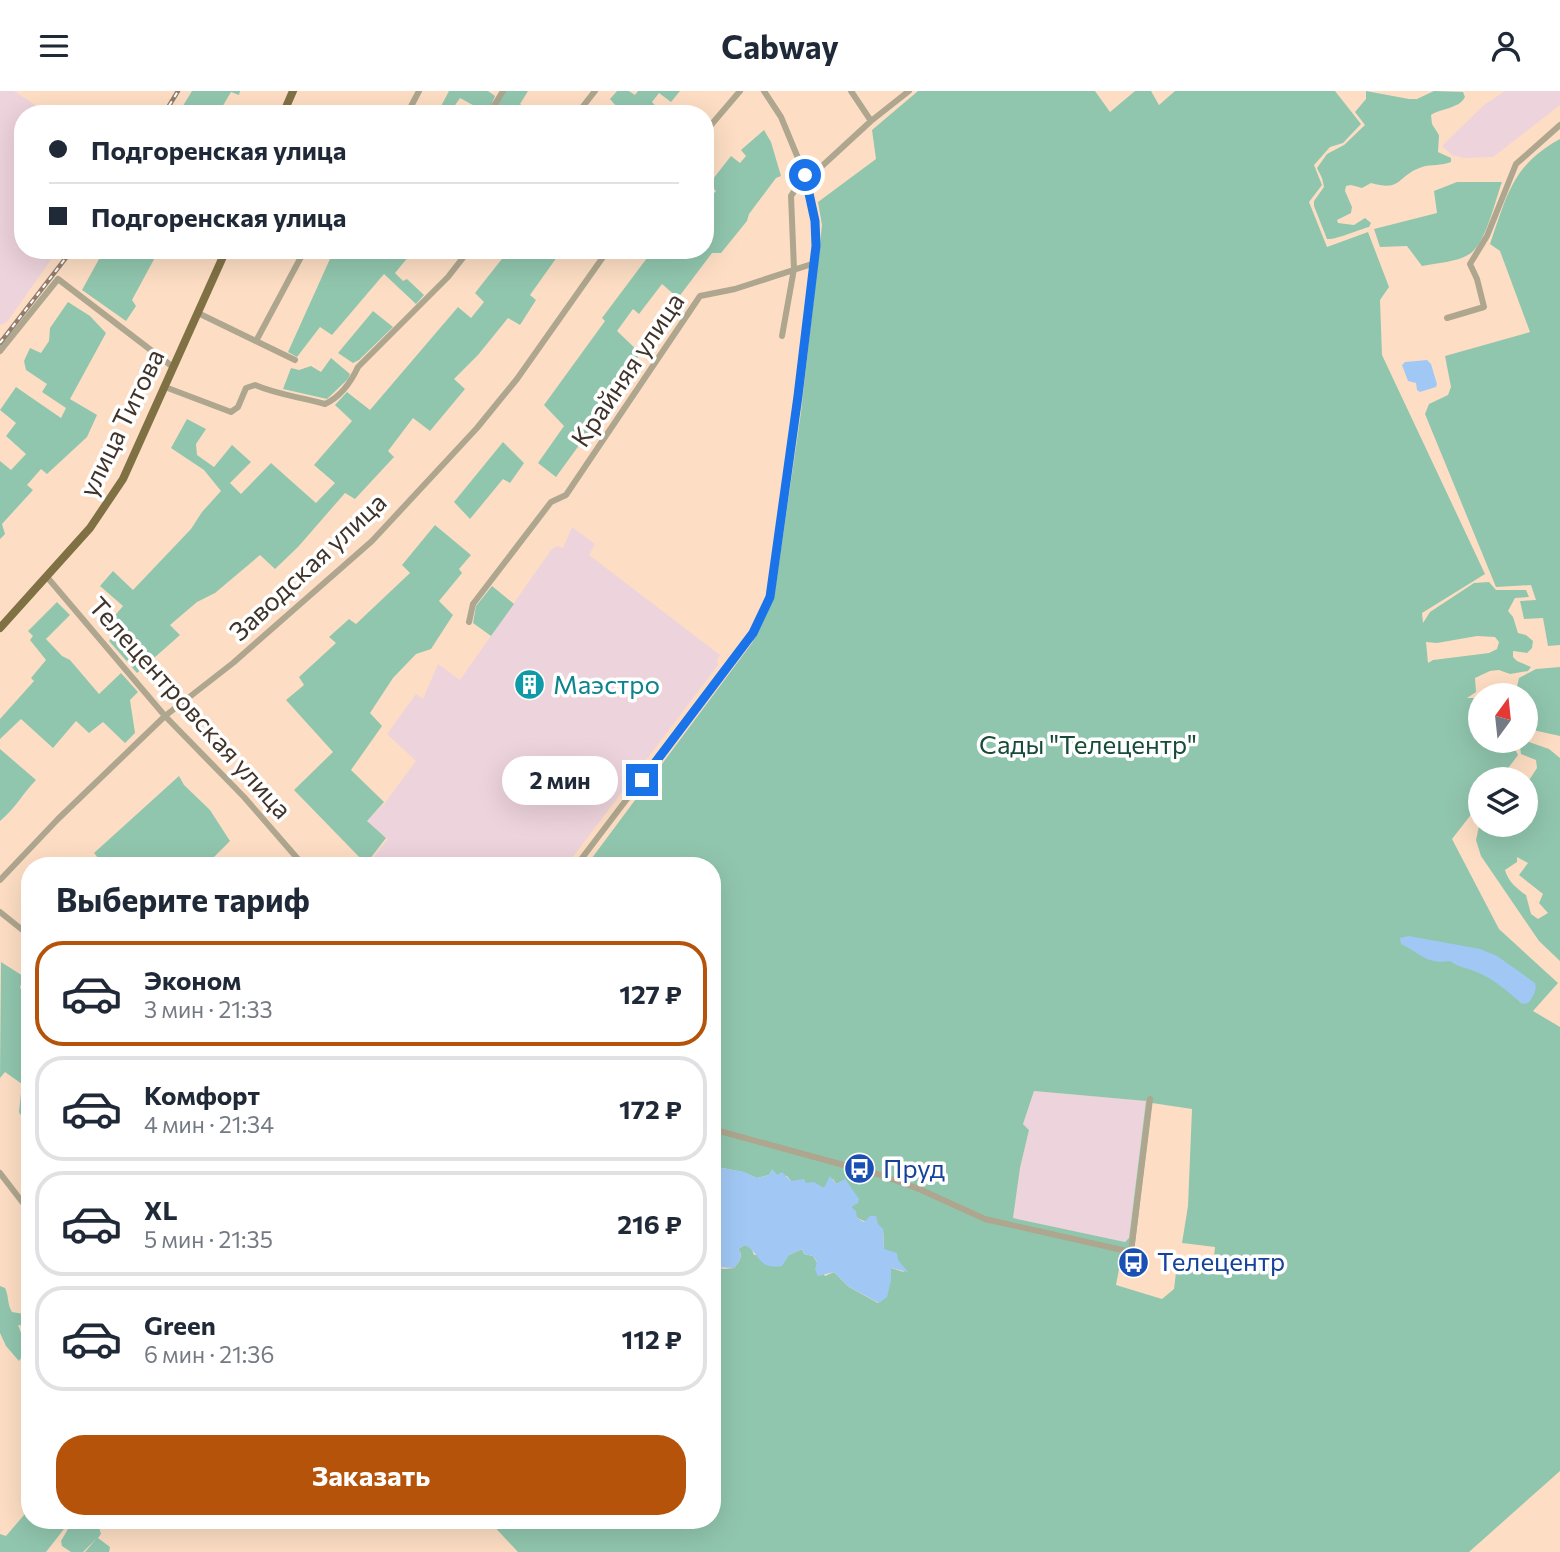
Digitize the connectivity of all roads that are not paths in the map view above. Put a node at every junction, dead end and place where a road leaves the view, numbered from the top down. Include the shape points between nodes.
1 (596, 91) edge
2 (740, 91) edge
3 (764, 91) edge
4 (851, 91) edge
5 (909, 91) edge
6 (585, 105) edge
7 (714, 121) edge
8 (871, 121) junction
9 (1560, 125) edge
10 (805, 175) junction
11 (222, 259) edge
12 (300, 259) edge
13 (461, 259) edge
14 (602, 259) edge
15 (814, 264) junction
16 (794, 268) junction
17 (198, 313) junction
18 (1447, 318) dead end
19 (782, 335) dead end
20 (256, 341) junction
21 (0, 351) edge
22 (295, 360) dead end
23 (173, 367) junction
24 (165, 387) junction
25 (47, 577) junction
26 (469, 622) dead end
27 (0, 628) edge
28 (165, 716) junction
29 (22, 857) edge
30 (296, 857) edge
31 (583, 857) edge
32 (21, 858) edge
33 (0, 880) edge
34 (0, 912) edge
35 (21, 930) edge
36 (1150, 1099) dead end
37 (721, 1131) edge
38 (0, 1173) edge
39 (21, 1200) edge

1 - 6 street
2 - 7 street
3 - 10 street via 781,117
4 - 8 street
5 - 8 street
8 - 10 street via 821,167
9 - 18 street via 1516,164 1487,236 1470,264 1484,307
10 - 15 street via 816,232
10 - 16 street via 791,196
11 - 17 main road, улица Титова
12 - 20 street
13 - 24 street via 358,367 334,400 325,404 256,385 246,389 231,412
14 - 28 street, Заводская улица via 496,406 372,541
15 - 16 street, Крайняя улица
15 - 31 street via 774,572 765,609 736,657
16 - 19 street
16 - 26 street, Крайняя улица via 701,296 567,494 551,502 473,604
17 - 20 street
17 - 23 main road, улица Титова
20 - 22 street
21 - 23 street via 58,279
23 - 24 main road, улица Титова
24 - 25 main road, улица Титова via 117,489
25 - 27 main road, улица Титова
25 - 28 street, Телецентровская улица
28 - 29 street, Заводская улица
28 - 30 street, Телецентровская улица
32 - 33 street, Заводская улица
34 - 35 street
36 - 37 street via 1131,1251 985,1219 880,1175
38 - 39 street

